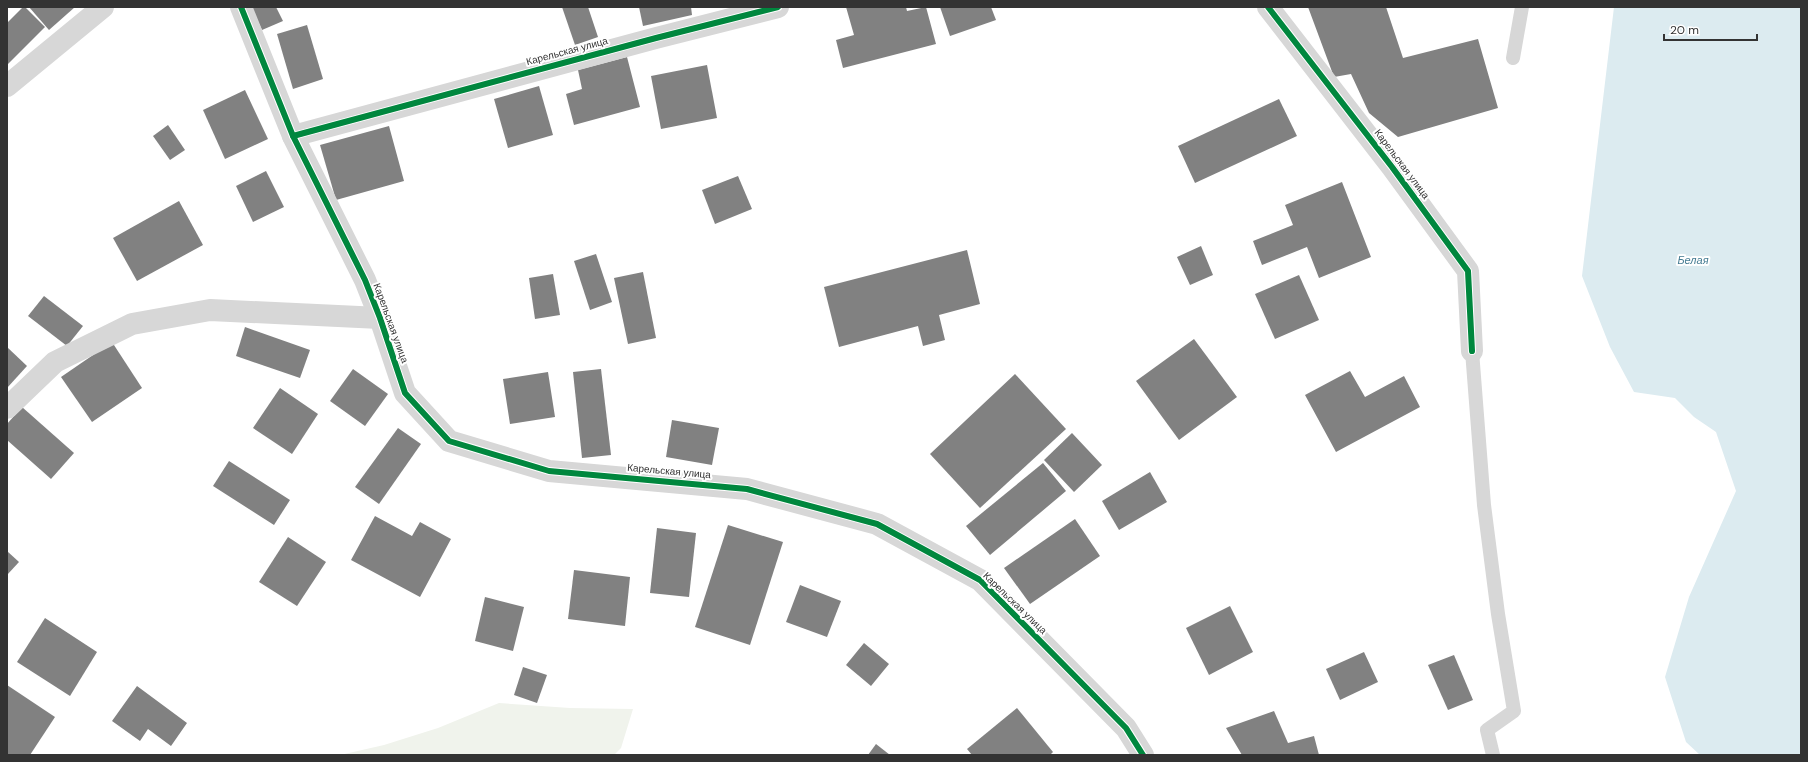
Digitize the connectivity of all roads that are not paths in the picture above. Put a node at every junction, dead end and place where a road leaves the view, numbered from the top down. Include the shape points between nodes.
1 (103, 7) edge
2 (241, 7) edge
3 (778, 7) edge
4 (1268, 7) edge
5 (1522, 7) edge
6 (1513, 58) dead end
7 (7, 86) edge
8 (293, 136) junction
9 (380, 318) junction
10 (1472, 351) joint
11 (7, 408) edge
12 (1143, 755) edge
13 (1494, 755) edge

1 - 7 street
2 - 8 street, Карельская улица
3 - 8 street, Карельская улица
4 - 10 street, Карельская улица via 1392,167 1468,271
5 - 6 lane
8 - 9 street, Карельская улица via 365,280
9 - 11 street, Карельская улица via 210,310 132,324 55,362
9 - 12 street, Карельская улица via 405,393 449,441 549,471 747,488 877,524 980,580 1126,728
10 - 13 lane via 1484,505 1514,710 1487,730

